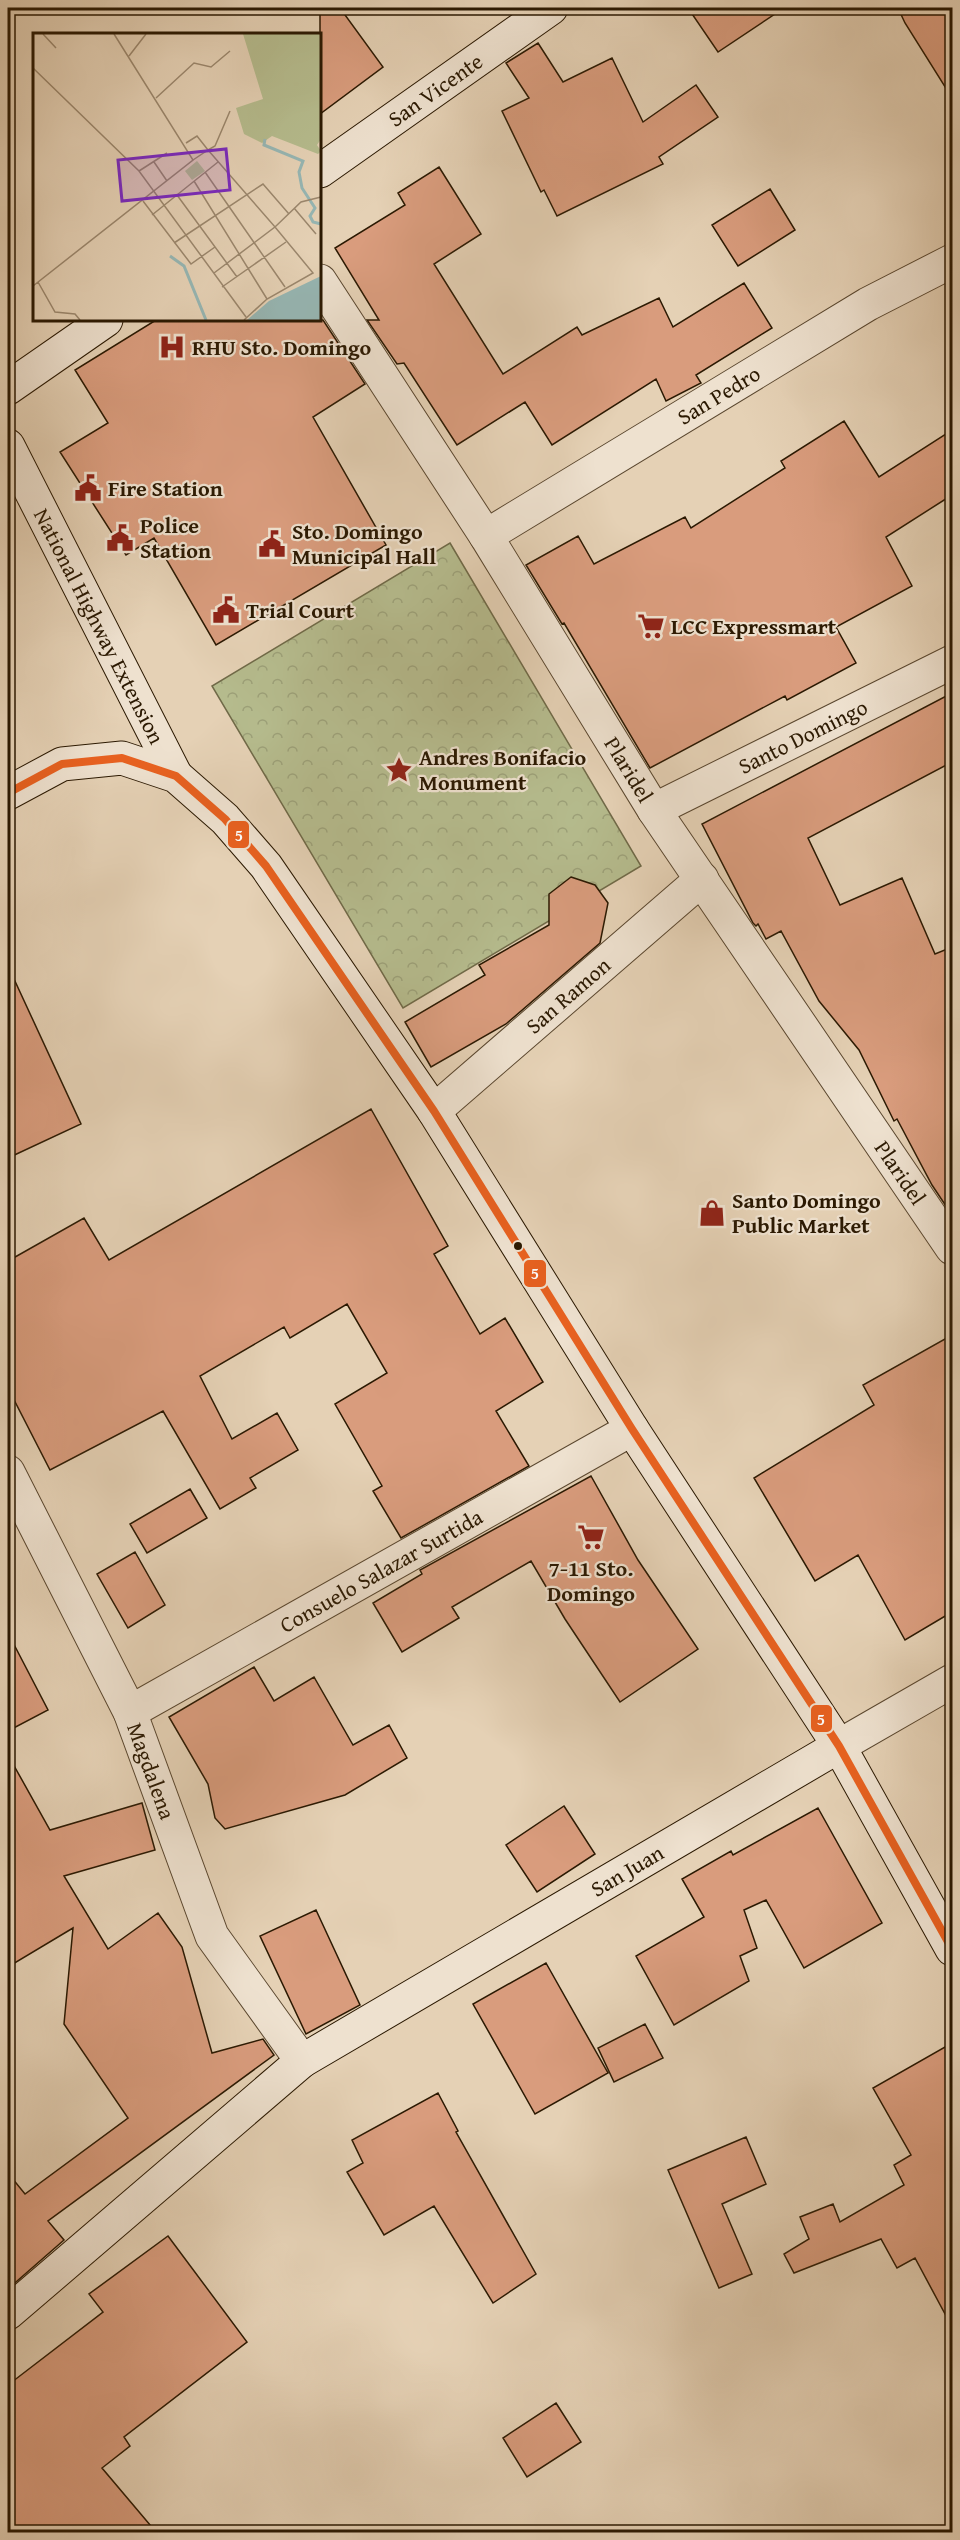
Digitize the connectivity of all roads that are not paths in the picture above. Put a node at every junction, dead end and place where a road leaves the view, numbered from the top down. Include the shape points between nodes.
1 (551, 8) edge
2 (321, 170) edge
3 (952, 261) edge
4 (321, 283) edge
5 (105, 321) edge
6 (8, 388) edge
7 (8, 446) edge
8 (486, 536) junction
9 (952, 662) edge
10 (176, 776) junction
11 (8, 793) edge
12 (654, 810) junction
13 (702, 879) junction
14 (434, 1111) junction
15 (952, 1248) edge
16 (632, 1429) junction
17 (8, 1472) edge
18 (952, 1681) edge
19 (130, 1712) junction
20 (839, 1746) junction
21 (952, 1949) edge
22 (302, 2061) junction
23 (8, 2313) edge

1 - 2 street, San Vicente
3 - 8 street, San Pedro via 868,304
4 - 8 street, Plaridel
5 - 6 street
7 - 10 street, National Highway Extension
8 - 12 street, Plaridel
9 - 12 street, Santo Domingo
10 - 11 street via 122,758 62,764
10 - 14 street via 225,819 266,866
12 - 13 street, Plaridel
13 - 14 street, San Ramon
13 - 15 street, Plaridel
14 - 16 street
16 - 19 street, Consuelo Salazar Surtida
16 - 20 street
17 - 19 street, Magdalena
18 - 20 street, San Juan
19 - 22 street, Magdalena via 212,1936
20 - 21 street
20 - 22 street, San Juan
22 - 23 street, San Juan

